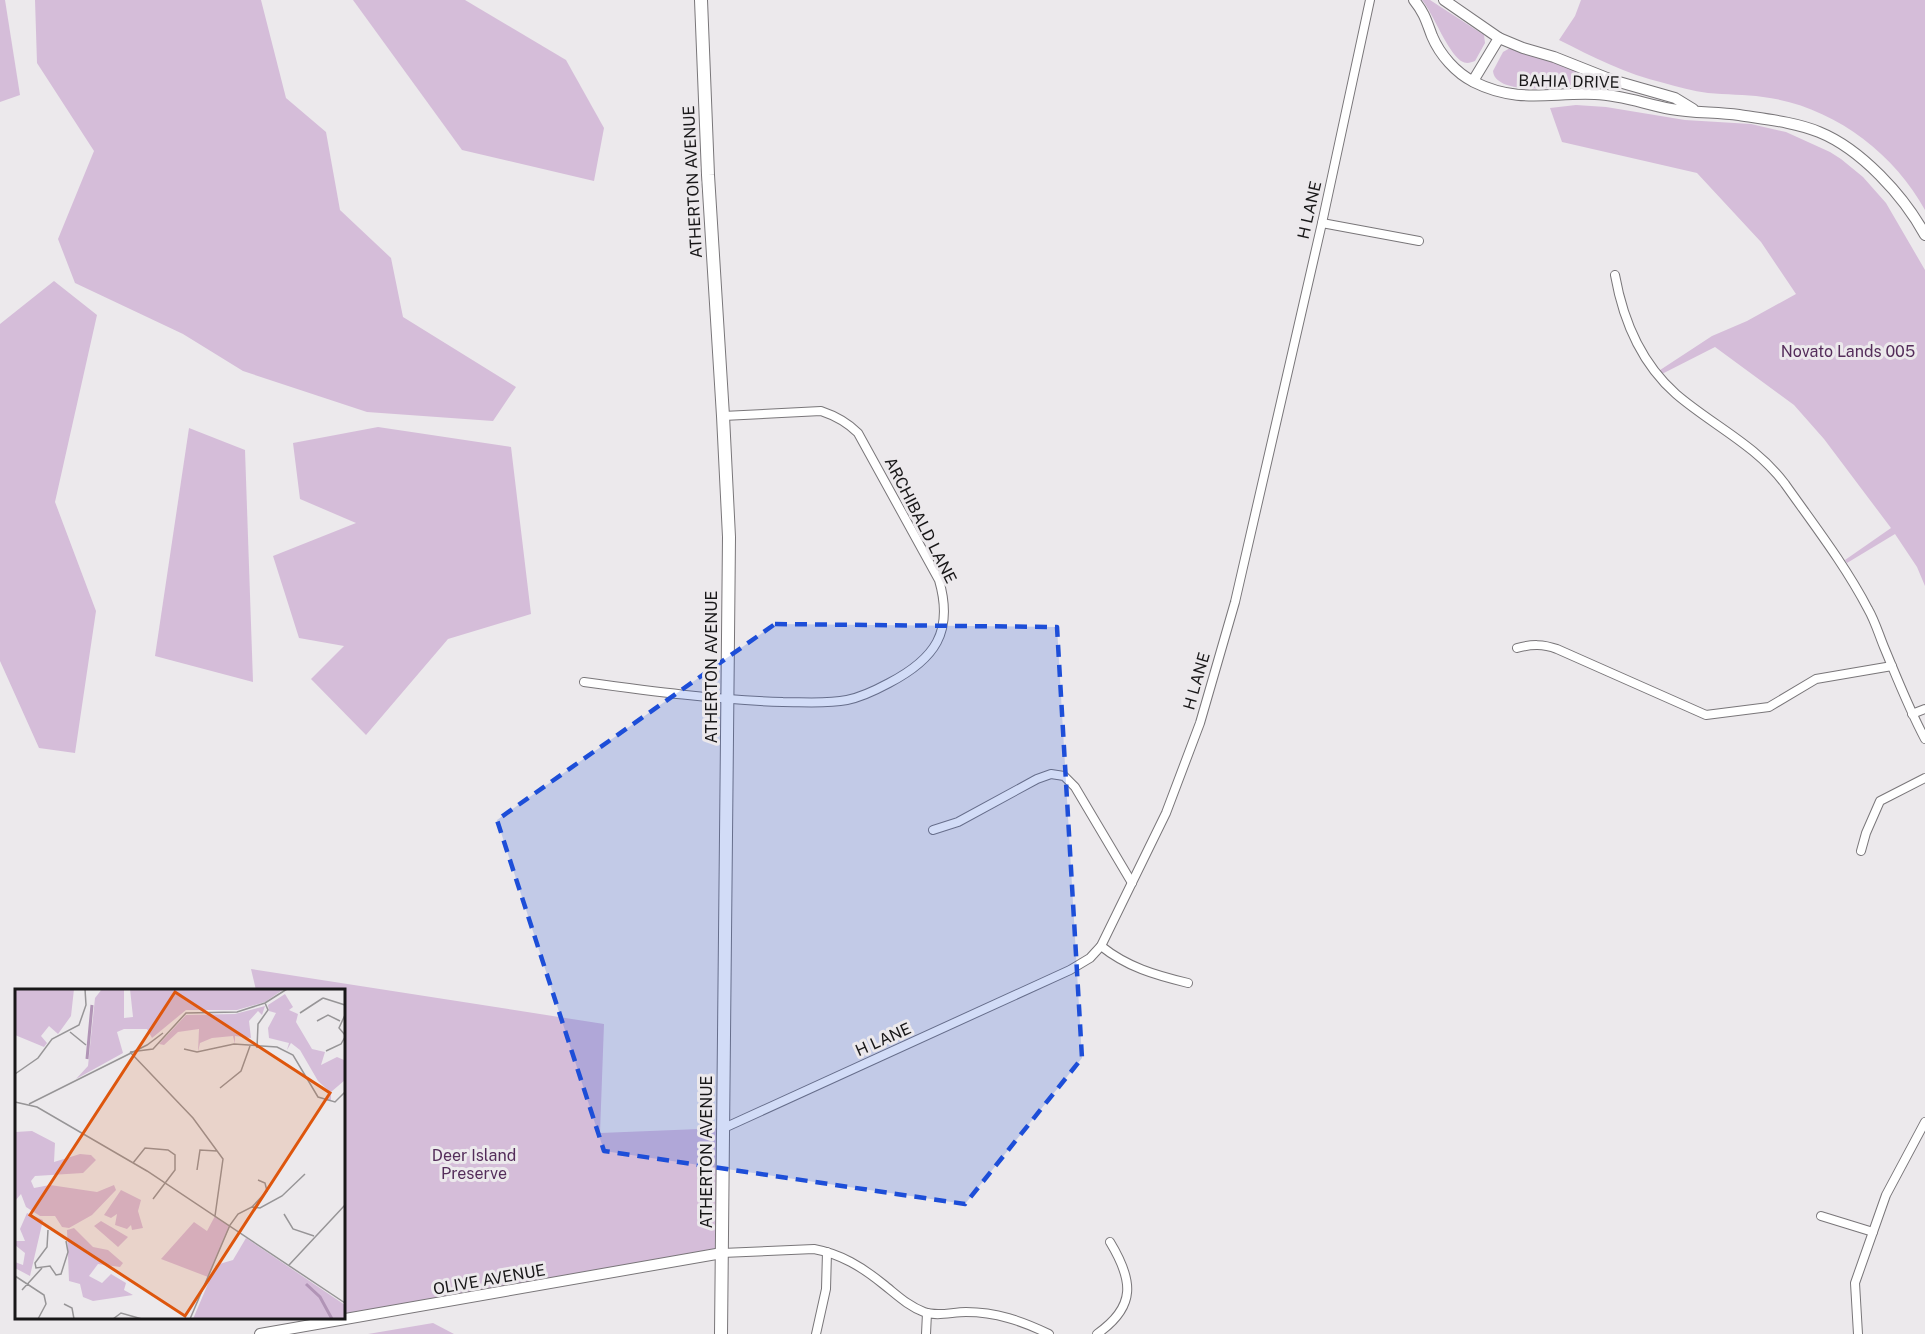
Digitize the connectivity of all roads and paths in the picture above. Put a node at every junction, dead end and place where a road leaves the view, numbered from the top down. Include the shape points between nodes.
1 (701, 0) edge
2 (1370, 0) edge
3 (1413, 0) edge
4 (1444, 0) edge
5 (1499, 38) junction
6 (1473, 81) junction
7 (1696, 110) junction
8 (1322, 223) junction
9 (1925, 235) edge
10 (1419, 241) dead end
11 (1615, 275) dead end
12 (723, 416) junction
13 (1517, 648) dead end
14 (1892, 666) junction
15 (584, 682) dead end
16 (728, 700) junction
17 (1925, 709) edge
18 (1911, 714) junction
19 (1925, 739) edge
20 (1925, 778) edge
21 (933, 830) dead end
22 (1861, 851) dead end
23 (1132, 883) junction
24 (1101, 946) junction
25 (1188, 983) dead end
26 (1925, 1122) edge
27 (724, 1128) junction
28 (1821, 1216) dead end
29 (1873, 1232) junction
30 (1110, 1242) dead end
31 (827, 1252) junction
32 (722, 1253) junction
33 (927, 1313) junction
34 (260, 1334) edge
35 (721, 1334) edge
36 (816, 1334) edge
37 (926, 1334) edge
38 (1049, 1334) edge
39 (1097, 1334) edge
40 (1858, 1334) edge

1 - 12 main road, ATHERTON AVENUE
2 - 8 street, H LANE
3 - 6 street, BAHIA DRIVE via 1425,13 1444,57
4 - 5 street, BAHIA DRIVE
5 - 6 street
5 - 7 street, BAHIA DRIVE via 1612,80 1675,98
6 - 7 street, BAHIA DRIVE via 1496,92 1520,96 1592,93
7 - 9 street, BAHIA DRIVE via 1780,122 1819,132 1845,146 1875,171
8 - 10 street
8 - 23 street, H LANE via 1235,602 1200,723 1166,813
11 - 14 street via 1633,338 1652,369 1677,394 1748,446 1783,481 1869,611
12 - 16 main road, ATHERTON AVENUE via 729,537
12 - 16 street, ARCHIBALD LANE via 821,411 849,424 874,460 939,580 945,617 938,642 922,662 864,695 820,702
13 - 14 street via 1532,644 1557,649 1706,715 1769,707 1816,679
14 - 18 street
15 - 16 street, ARCHIBALD LANE
16 - 27 main road, ATHERTON AVENUE
17 - 18 street
18 - 19 street
20 - 22 street via 1880,801
21 - 23 street via 958,822 1037,779 1051,774 1064,776 1075,787
23 - 24 street, H LANE
24 - 25 street via 1145,972
24 - 27 street, H LANE via 1070,970
26 - 29 street via 1886,1195
27 - 32 main road, ATHERTON AVENUE
28 - 29 street
29 - 40 street via 1855,1283
30 - 39 street via 1124,1264 1126,1298 1120,1313
31 - 32 street via 814,1249
31 - 33 street via 845,1258 882,1282 906,1304
31 - 36 street via 826,1289
32 - 34 street, OLIVE AVENUE
32 - 35 main road, ATHERTON AVENUE
33 - 37 street
33 - 38 street via 989,1314 1018,1320

